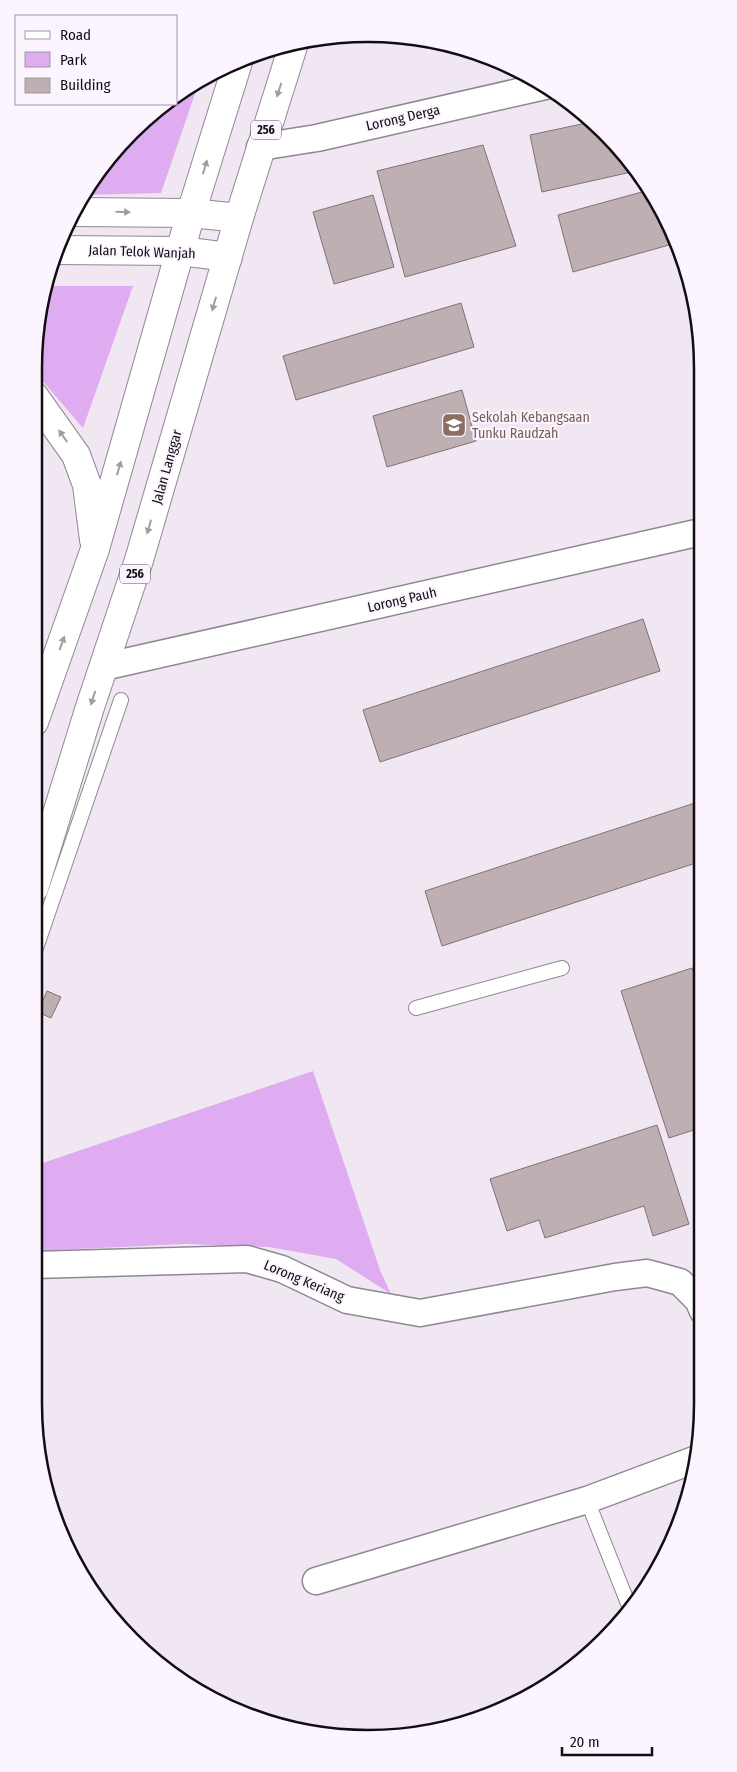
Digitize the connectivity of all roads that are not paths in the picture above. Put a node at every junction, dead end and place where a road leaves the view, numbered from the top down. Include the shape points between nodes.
1 (291, 52) edge
2 (235, 71) edge
3 (536, 88) edge
4 (260, 147) junction
5 (82, 212) edge
6 (191, 213) junction
7 (238, 218) junction
8 (65, 250) edge
9 (181, 251) junction
10 (228, 257) junction
11 (42, 407) edge
12 (694, 534) edge
13 (95, 549) junction
14 (103, 667) junction
15 (42, 699) edge
16 (121, 700) dead end
17 (42, 862) edge
18 (42, 931) edge
19 (562, 968) dead end
20 (416, 1008) dead end
21 (42, 1265) edge
22 (694, 1296) edge
23 (689, 1462) edge
24 (587, 1500) junction
25 (316, 1581) dead end
26 (627, 1602) edge

1 -> 4 main road, Jalan Langgar / 256
6 -> 2 main road
3 - 4 street, Lorong Derga via 317,138
4 - 7 main road, Jalan Langgar / 256
5 -> 6 main road
6 - 7 main road
6 - 9 main road
7 - 10 main road, Jalan Langgar / 256
8 - 9 main road, Jalan Telok Wanjah
9 - 10 main road, Jalan Telok Wanjah
13 -> 9 main road
10 -> 14 main road, Jalan Langgar / 256 via 139,560
13 -> 11 main road via 86,485 76,455
12 - 14 street, Lorong Pauh
15 -> 13 main road
14 -> 17 main road, Jalan Langgar / 256
16 - 18 lane
19 - 20 lane
21 - 22 street, Lorong Keriang via 247,1259 282,1269 347,1300 420,1313 647,1272 680,1282
23 - 24 street
24 - 25 street
24 - 26 lane

